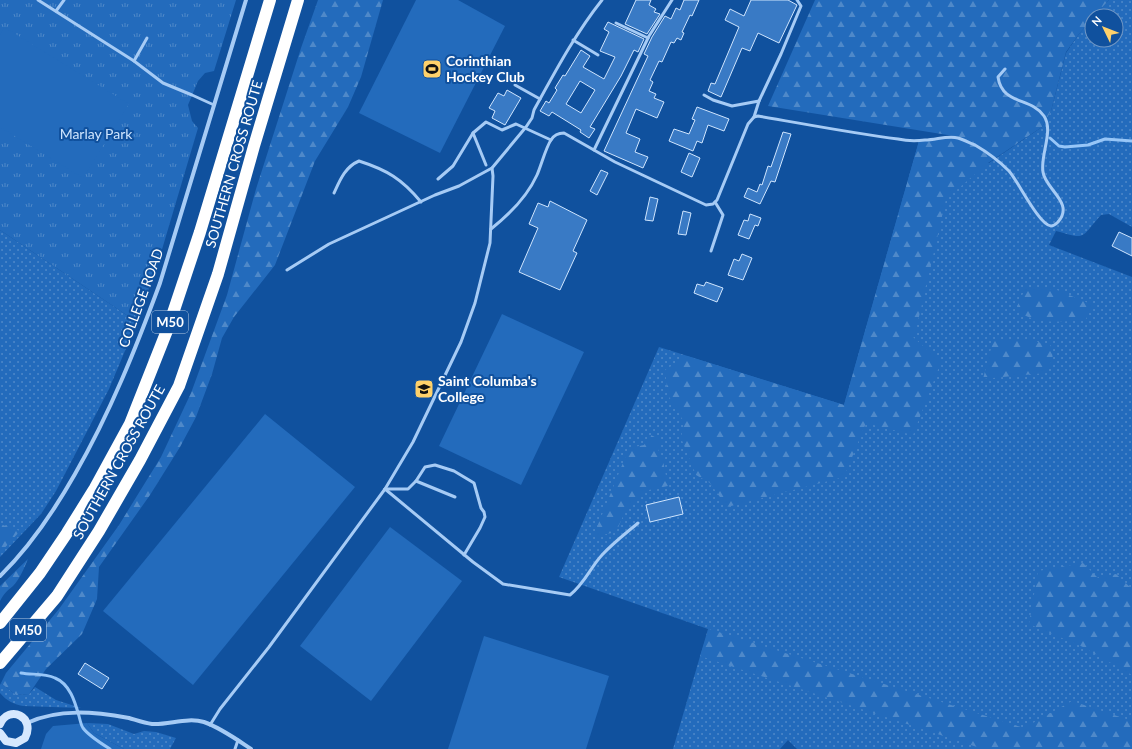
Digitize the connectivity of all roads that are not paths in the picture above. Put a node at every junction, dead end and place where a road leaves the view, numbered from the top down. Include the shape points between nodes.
1 (38, 0) edge
2 (64, 0) edge
3 (246, 0) edge
4 (270, 0) edge
5 (298, 0) edge
6 (602, 0) edge
7 (672, 0) edge
8 (797, 0) edge
9 (56, 11) junction
10 (616, 23) dead end
11 (147, 38) dead end
12 (648, 38) junction
13 (573, 40) junction
14 (598, 55) dead end
15 (134, 61) junction
16 (1005, 69) dead end
17 (515, 86) dead end
18 (704, 95) dead end
19 (540, 99) junction
20 (759, 101) junction
21 (214, 105) junction
22 (754, 117) junction
23 (526, 128) junction
24 (473, 134) junction
25 (551, 140) junction
26 (594, 150) junction
27 (486, 165) dead end
28 (492, 168) junction
29 (438, 179) dead end
30 (334, 193) dead end
31 (420, 202) junction
32 (715, 202) junction
33 (491, 228) junction
34 (711, 251) dead end
35 (287, 270) dead end
36 (416, 482) junction
37 (385, 489) junction
38 (455, 497) dead end
39 (638, 523) dead end
40 (464, 555) junction
41 (0, 576) edge
42 (0, 623) edge
43 (0, 663) edge
44 (1, 717) edge
45 (27, 723) junction
46 (210, 725) junction
47 (1, 737) edge
48 (238, 740) junction
49 (235, 749) edge
50 (251, 749) edge

1 - 9 lane
2 - 9 lane
3 - 21 street, COLLEGE ROAD
4 - 42 highway, SOUTHERN CROSS ROUTE / M50 via 200,232 168,328 130,424 67,533 40,573
5 - 43 highway, SOUTHERN CROSS ROUTE / M50 via 218,274 179,386 99,531 57,596
6 - 13 lane
7 - 12 lane
8 - 20 lane via 801,6
9 - 15 lane
10 - 12 lane
11 - 15 lane
12 - 26 lane
13 - 14 lane
13 - 19 lane
15 - 21 lane via 163,83
16 - 22 lane via 998,77 999,84 1006,94 1035,107 1044,115 1047,122 1043,172 1064,208 1062,217 1051,226 1036,213 1009,172 975,145 958,138 899,140
17 - 19 lane
18 - 20 lane via 732,106
19 - 23 lane
20 - 22 lane
21 - 41 street, COLLEGE ROAD via 160,282 109,410 48,519
22 - 32 lane via 748,124
23 - 24 lane via 516,124 502,130 486,122
23 - 25 lane
23 - 28 lane
24 - 27 lane
24 - 29 lane via 453,166
25 - 26 lane via 564,133
25 - 33 lane via 530,189 509,214
26 - 32 lane via 706,205
28 - 31 lane via 459,186
28 - 33 lane
30 - 31 lane via 351,164 359,161 375,166 401,181
31 - 35 lane via 329,244
32 - 34 lane via 723,215
33 - 37 lane via 490,243 475,304 461,342 413,442
36 - 37 lane via 408,489
36 - 38 lane
36 - 40 lane via 425,468 434,465 454,471 474,483 485,517
37 - 40 lane
37 - 46 lane
39 - 40 lane via 601,556 579,588 570,595 503,584
44 - 45 street via 18,714
45 - 46 street via 46,716 81,712 111,715 152,724 195,720
45 - 47 street via 27,733 21,741 11,743
46 - 48 street
48 - 49 lane
48 - 50 street

